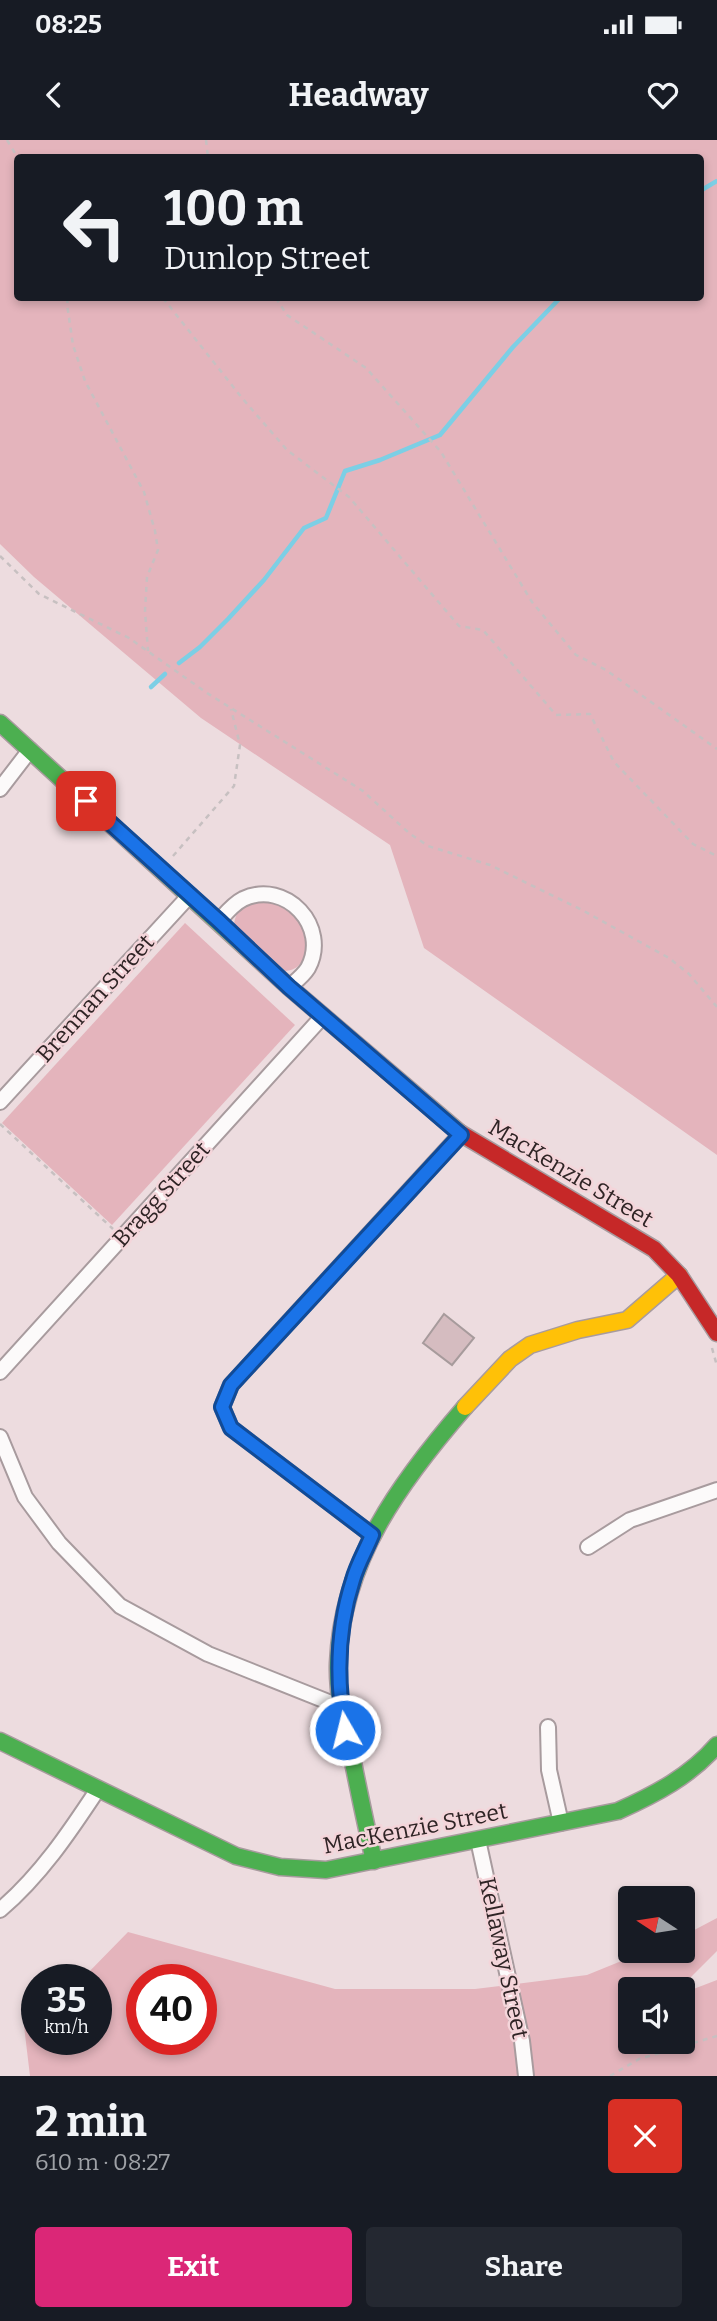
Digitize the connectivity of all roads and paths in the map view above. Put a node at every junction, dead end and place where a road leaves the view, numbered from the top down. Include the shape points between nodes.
1 (68, 301) edge
2 (165, 301) edge
3 (278, 301) edge
4 (0, 556) edge
5 (148, 651) junction
6 (230, 707) junction
7 (0, 723) edge
8 (717, 749) edge
9 (30, 750) junction
10 (0, 789) edge
11 (717, 856) edge
12 (162, 869) junction
13 (190, 895) junction
14 (219, 921) junction
15 (289, 987) junction
16 (717, 1007) edge
17 (323, 1016) junction
18 (0, 1102) edge
19 (0, 1124) edge
20 (461, 1135) junction
21 (122, 1237) junction
22 (679, 1275) junction
23 (717, 1333) edge
24 (0, 1372) edge
25 (0, 1437) edge
26 (717, 1490) edge
27 (372, 1535) junction
28 (588, 1547) dead end
29 (341, 1707) junction
30 (548, 1727) dead end
31 (0, 1741) edge
32 (717, 1745) edge
33 (98, 1789) junction
34 (561, 1823) junction
35 (478, 1840) junction
36 (374, 1861) junction
37 (0, 1910) edge
38 (717, 2036) edge
39 (526, 2076) edge
40 (610, 2076) edge

1 - 5 path via 73,345 85,381 144,492 155,531 158,550 147,577 145,611
2 - 11 path via 287,450 349,497 459,626 482,630 556,715 590,714 614,762 693,844
3 - 8 path via 287,315 366,368 441,452 532,602 576,655 606,670
4 - 5 path via 39,594
5 - 6 path
6 - 12 path via 240,745 234,786
6 - 16 path via 363,791 428,846 491,865 669,958
7 - 9 street, MacKenzie Street
9 - 10 street
9 - 12 street, MacKenzie Street
12 - 13 street, MacKenzie Street
13 - 14 street, MacKenzie Street
13 - 18 street, Brennan Street
14 - 15 street, MacKenzie Street
14 - 15 street via 234,905 252,896 272,895 299,909 310,927 314,947 303,976
15 - 17 street, MacKenzie Street
17 - 20 street, MacKenzie Street
17 - 21 street, Bragg Street
19 - 21 path
20 - 22 street, MacKenzie Street via 654,1249
20 - 27 street via 231,1385 222,1407 231,1428
21 - 24 street, Bragg Street
22 - 23 street, MacKenzie Street
22 - 27 street via 626,1320 530,1345 510,1359 421,1457
25 - 29 street via 25,1497 59,1543 120,1606 208,1654
26 - 28 street via 630,1520
27 - 29 street via 353,1578 343,1620 338,1664
29 - 36 street
30 - 34 street via 549,1770
31 - 33 street, MacKenzie Street
32 - 34 street, MacKenzie Street via 707,1758 660,1793 618,1811
33 - 36 street, MacKenzie Street via 236,1856 280,1867 326,1870
33 - 37 street via 60,1846
34 - 35 street, MacKenzie Street
35 - 36 street, MacKenzie Street
35 - 39 street, Kellaway Street
38 - 40 path via 639,2060

